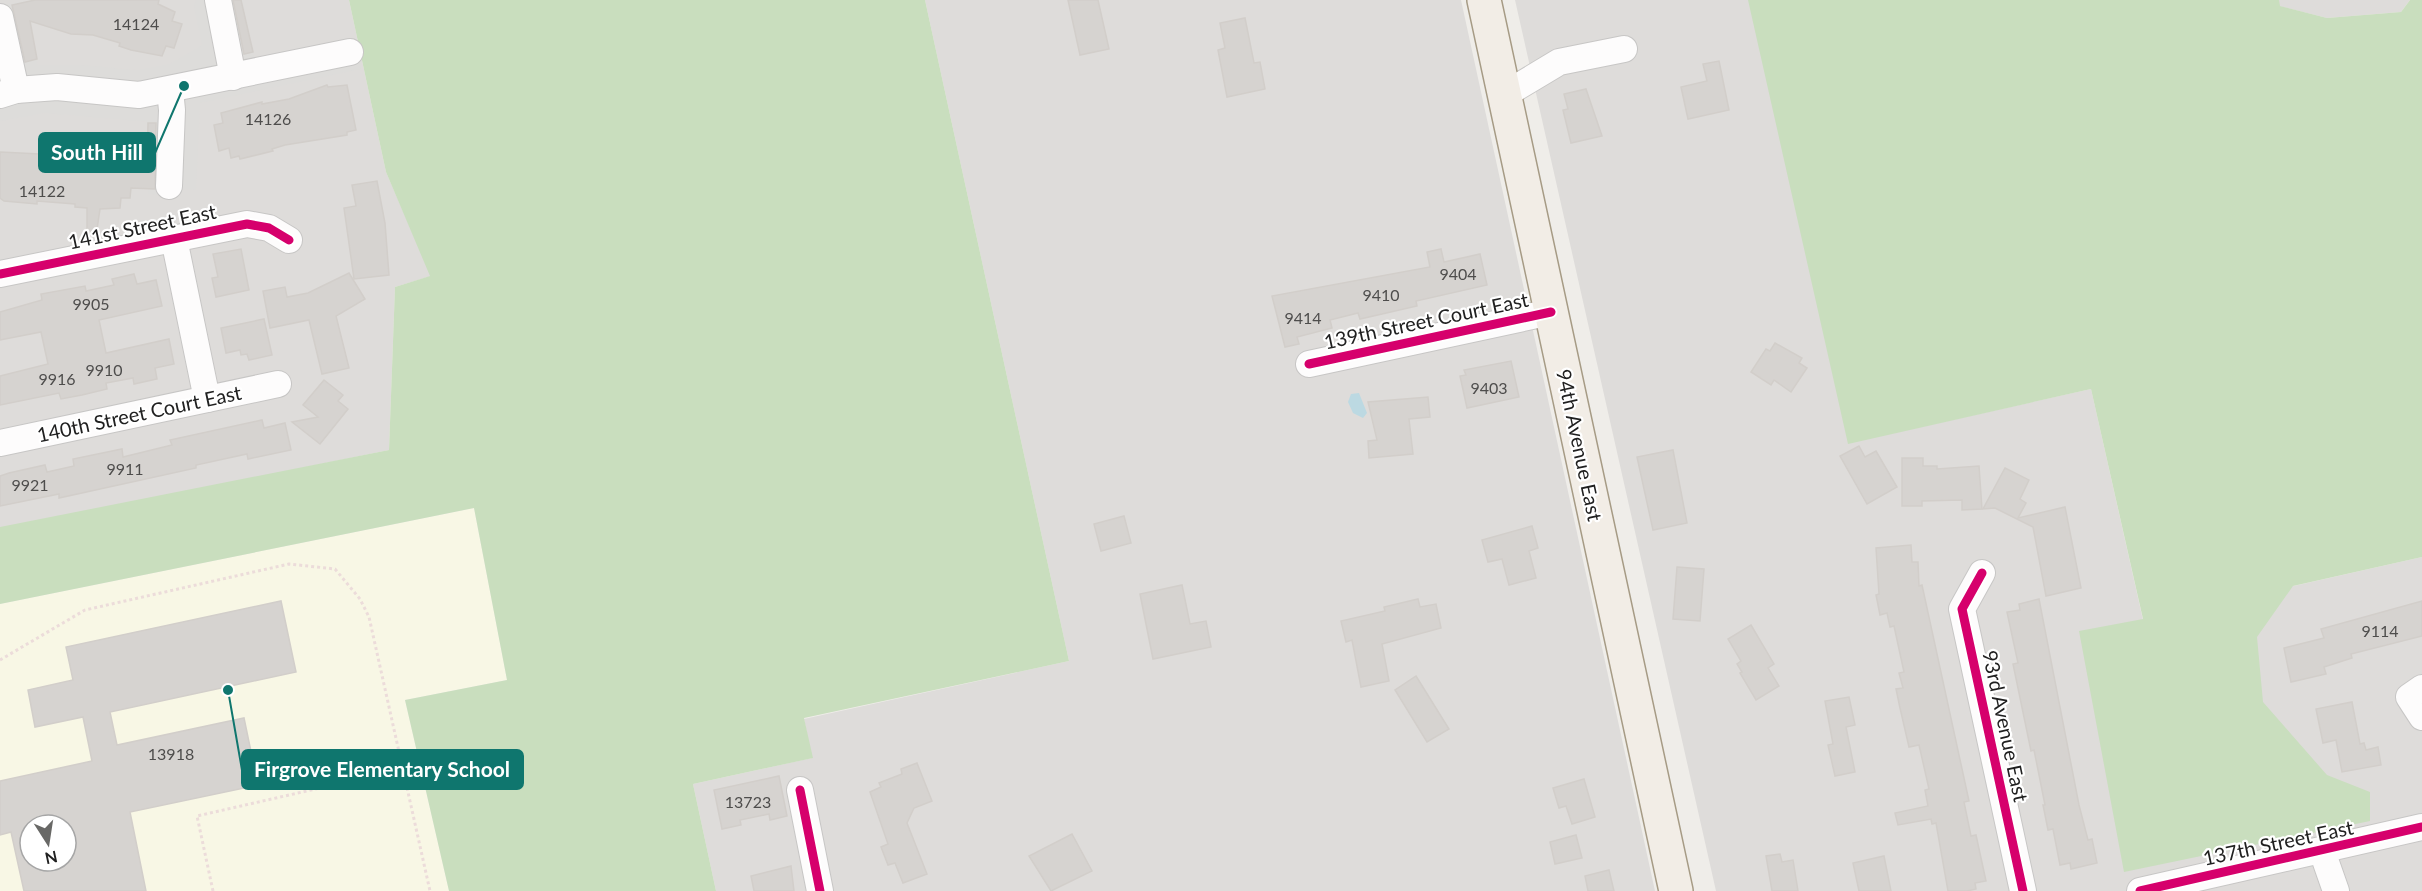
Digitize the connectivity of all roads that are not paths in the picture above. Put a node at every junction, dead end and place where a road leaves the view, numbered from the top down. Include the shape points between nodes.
1 (218, 0) edge
2 (1484, 0) edge
3 (0, 17) edge
4 (1624, 49) dead end
5 (350, 52) dead end
6 (233, 77) junction
7 (170, 90) junction
8 (8, 92) edge
9 (1504, 95) junction
10 (169, 186) dead end
11 (174, 239) junction
12 (289, 240) dead end
13 (0, 274) edge
14 (1551, 312) junction
15 (1309, 364) dead end
16 (278, 384) dead end
17 (207, 399) junction
18 (0, 443) edge
19 (1982, 573) dead end
20 (800, 790) dead end
21 (2422, 827) edge
22 (2322, 851) junction
23 (820, 891) edge
24 (1676, 891) edge
25 (2023, 891) edge
26 (2140, 891) edge
27 (2336, 891) edge

1 - 6 street
2 - 9 main road, 94th Avenue East
3 - 8 street
4 - 9 street via 1559,62
5 - 6 street
6 - 7 street
7 - 8 street via 129,96 57,87
7 - 10 street
9 - 14 main road, 94th Avenue East
11 - 12 street, 141st Street East via 255,224
11 - 13 street, 141st Street East
11 - 17 street
14 - 15 street, 139th Street Court East
14 - 24 main road, 94th Avenue East
16 - 17 street, 140th Street Court East
17 - 18 street, 140th Street Court East
19 - 25 street, 93rd Avenue East via 1962,609
20 - 23 street
21 - 22 street, 137th Street East
22 - 26 street, 137th Street East
22 - 27 street

